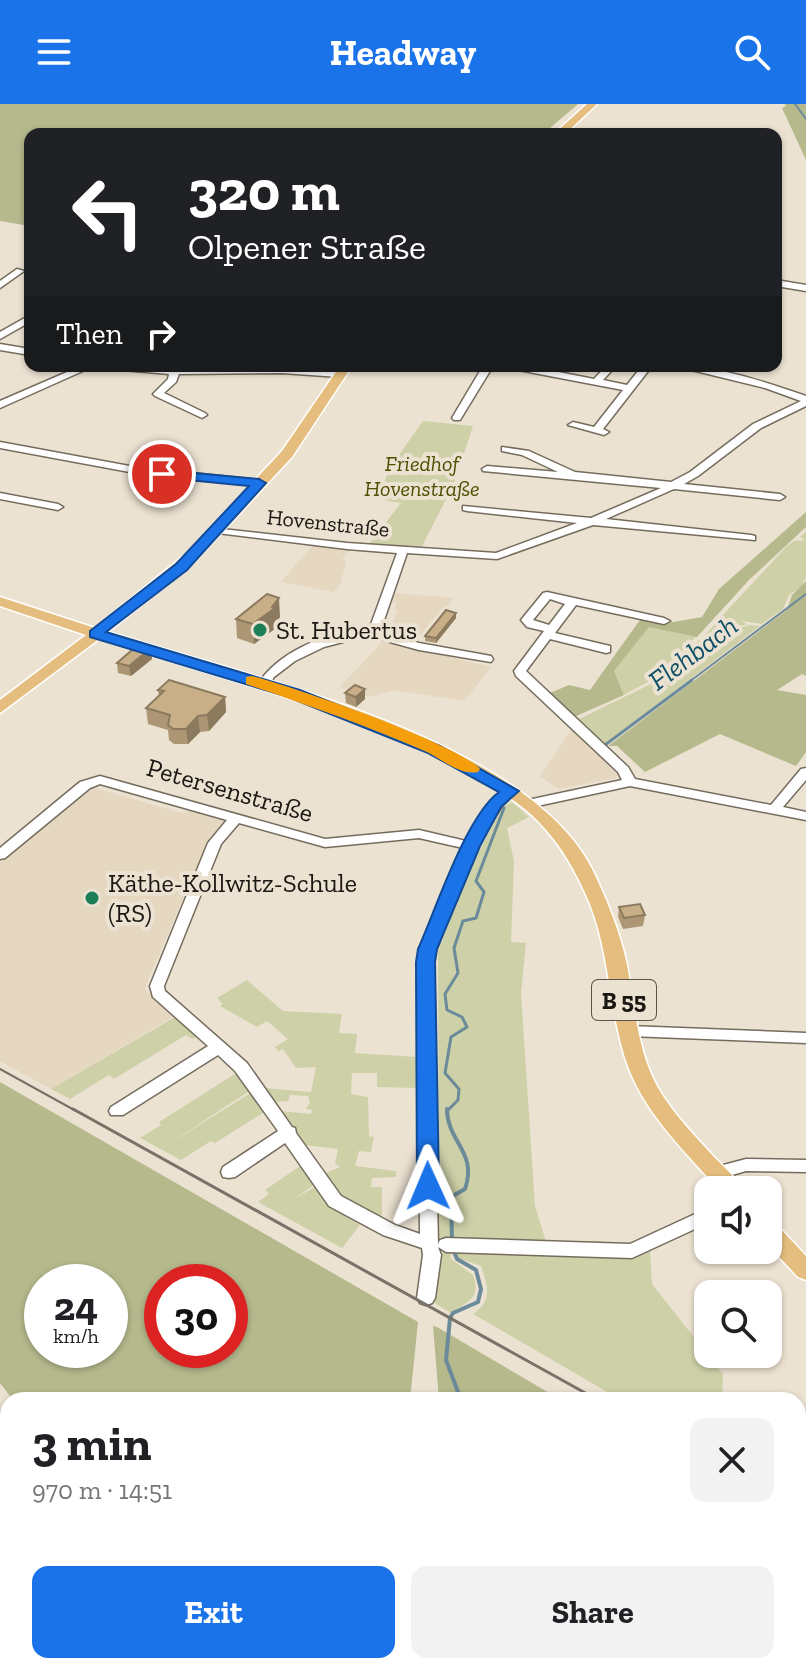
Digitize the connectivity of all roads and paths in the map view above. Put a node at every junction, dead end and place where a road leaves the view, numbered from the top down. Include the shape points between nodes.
1 (592, 104) edge
2 (566, 128) edge
3 (0, 268) edge
4 (782, 284) edge
5 (0, 285) edge
6 (806, 288) edge
7 (24, 322) edge
8 (0, 336) edge
9 (0, 347) edge
10 (24, 351) edge
11 (75, 372) edge
12 (158, 372) edge
13 (186, 372) edge
14 (342, 372) edge
15 (484, 372) edge
16 (547, 372) edge
17 (605, 372) edge
18 (642, 372) edge
19 (729, 372) edge
20 (174, 374) junction
21 (597, 381) junction
22 (629, 388) junction
23 (806, 400) edge
24 (0, 405) edge
25 (202, 415) dead end
26 (457, 418) dead end
27 (573, 425) dead end
28 (0, 445) edge
29 (506, 449) dead end
30 (487, 469) dead end
31 (573, 475) junction
32 (259, 483) junction
33 (674, 486) junction
34 (0, 496) edge
35 (780, 497) dead end
36 (14, 499) junction
37 (475, 505) dead end
38 (58, 507) dead end
39 (0, 508) edge
40 (594, 520) junction
41 (217, 530) junction
42 (751, 538) dead end
43 (403, 550) junction
44 (0, 601) edge
45 (571, 601) junction
46 (664, 621) dead end
47 (377, 631) junction
48 (550, 632) junction
49 (95, 634) junction
50 (606, 649) dead end
51 (487, 659) dead end
52 (264, 684) junction
53 (0, 708) edge
54 (806, 772) edge
55 (630, 782) junction
56 (510, 791) junction
57 (528, 804) junction
58 (774, 810) junction
59 (806, 816) edge
60 (237, 817) junction
61 (471, 846) junction
62 (0, 855) edge
63 (629, 1031) junction
64 (806, 1038) edge
65 (219, 1047) junction
66 (117, 1111) dead end
67 (289, 1132) junction
68 (806, 1166) edge
69 (229, 1172) dead end
70 (718, 1173) junction
71 (720, 1176) edge
72 (694, 1222) edge
73 (444, 1244) junction
74 (782, 1245) edge
75 (806, 1271) edge
76 (426, 1298) dead end

1 - 2 main road
3 - 5 street via 20,271
4 - 6 street
7 - 8 street
9 - 10 street
11 - 24 street
12 - 20 street
13 - 20 street
14 - 32 main road via 290,451
15 - 26 street
16 - 21 street
17 - 21 street
18 - 22 street
19 - 23 street
20 - 25 street via 158,394
21 - 22 street
22 - 27 street via 602,432
23 - 33 street via 757,426
28 - 32 street via 135,470
29 - 31 street
30 - 31 street
31 - 33 street
32 - 41 main road
33 - 35 street
33 - 40 street
34 - 36 street
36 - 38 street
36 - 39 street
37 - 40 street
40 - 42 street
40 - 43 street via 497,556
41 - 43 street, Hovenstraße
41 - 49 main road via 161,585
43 - 47 street, Hovenstraße
44 - 49 main road, B 55
45 - 46 street
45 - 48 street
45 - 48 street via 547,595 527,620
47 - 51 street via 430,649
47 - 52 street via 315,646 275,670
48 - 50 street
48 - 55 street via 520,671 522,676
49 - 52 main road, B 55
49 - 53 main road
52 - 56 main road, B 55 via 434,750
54 - 58 street
55 - 57 street
55 - 58 street
56 - 57 main road, B 55
56 - 61 street via 494,804
57 - 63 main road, B 55 via 567,842 585,875 613,946
58 - 59 street
60 - 61 street, Petersenstraße via 325,843 419,834
60 - 62 street, Petersenstraße via 100,780 85,785
60 - 65 street via 215,843 157,988
61 - 73 street via 425,962
63 - 64 street
63 - 70 main road, B 55 via 640,1073 661,1108
65 - 66 street
65 - 67 street via 241,1067
67 - 69 street
67 - 73 street via 335,1201 389,1230
68 - 70 street via 746,1165
70 - 71 main road, B 55
72 - 73 street via 632,1251
73 - 76 street via 432,1255
74 - 75 main road

